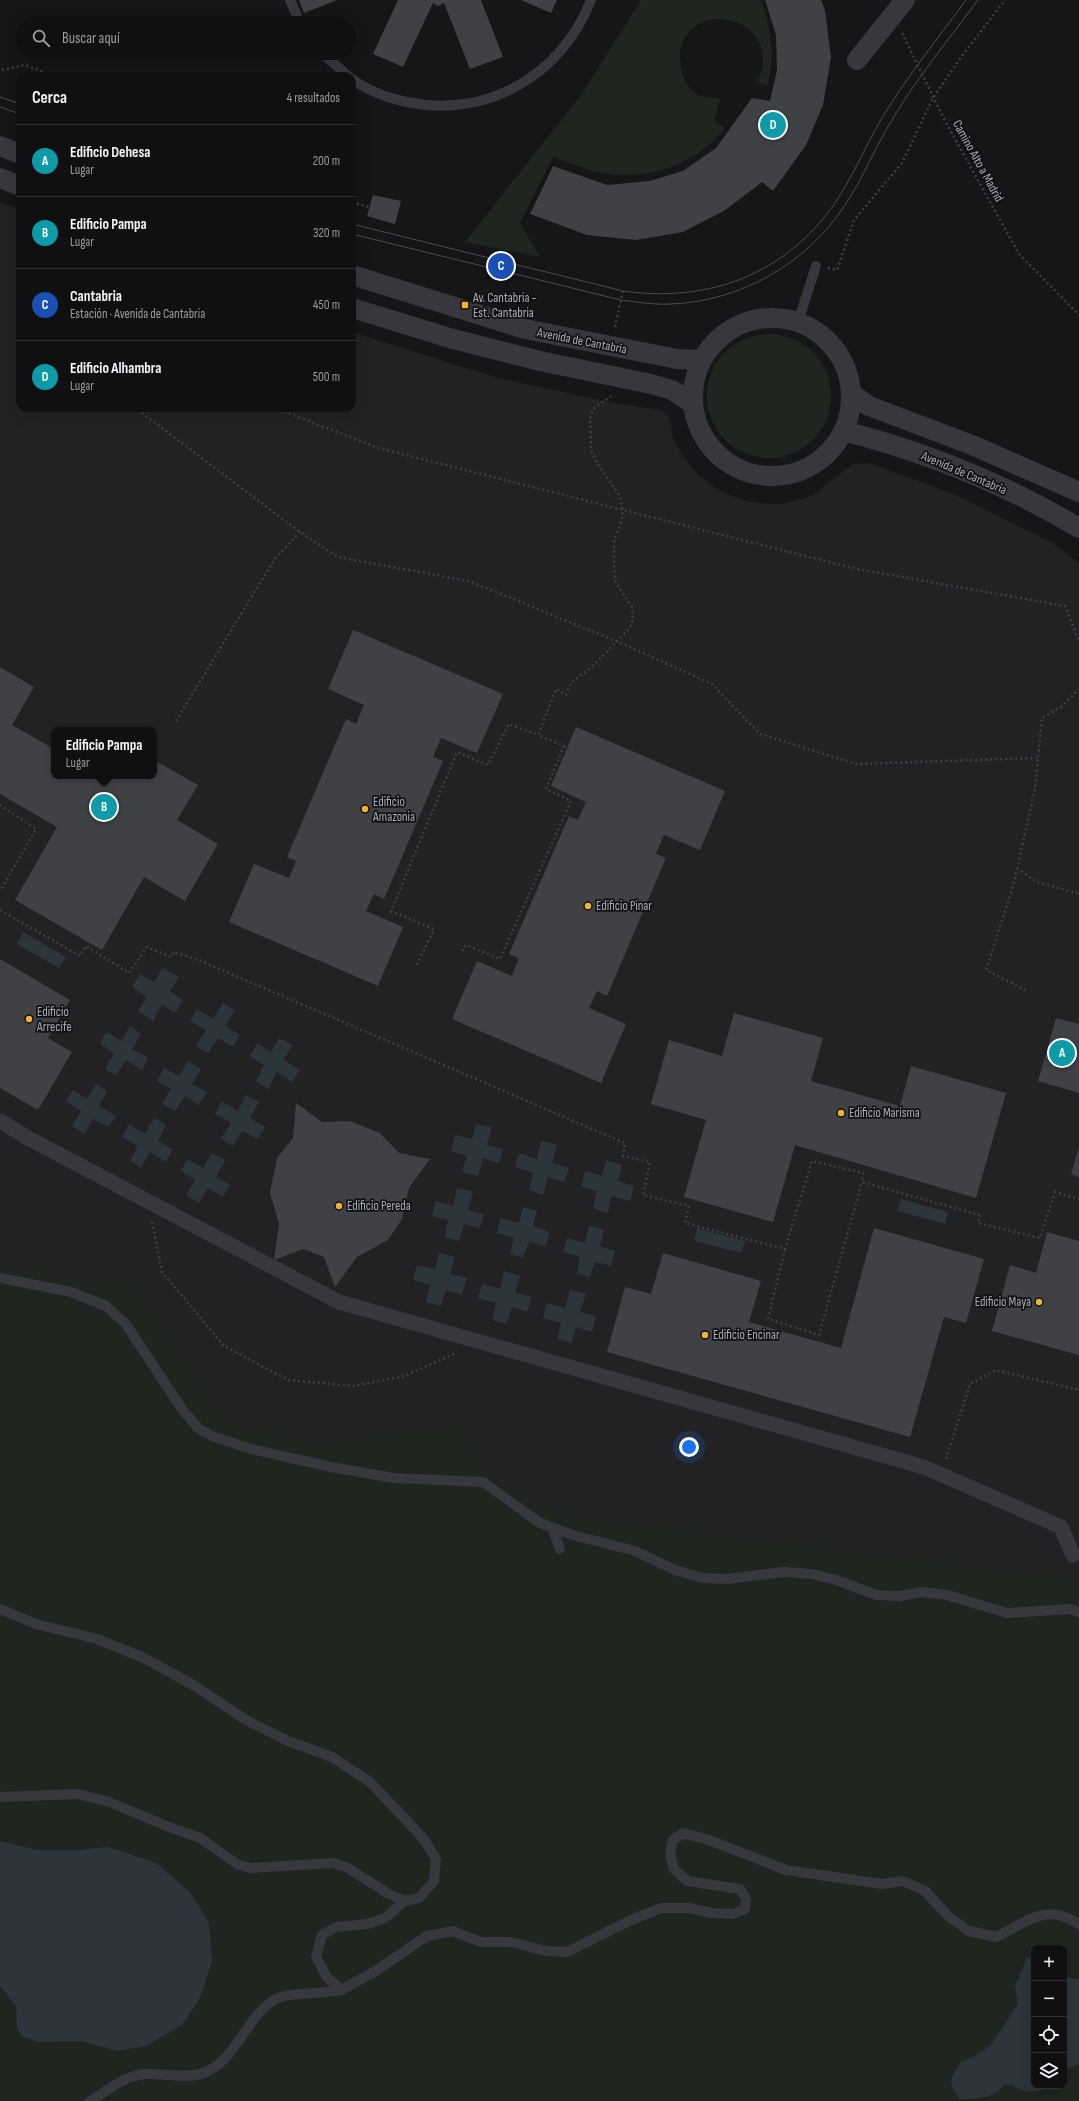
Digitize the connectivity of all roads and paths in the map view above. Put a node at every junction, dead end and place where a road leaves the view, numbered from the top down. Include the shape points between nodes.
1 (290, 0) edge
2 (592, 0) edge
3 (1005, 0) edge
4 (899, 8) edge
5 (297, 16) edge
6 (330, 60) edge
7 (857, 60) dead end
8 (2, 70) dead end
9 (43, 72) edge
10 (343, 72) edge
11 (356, 81) edge
12 (933, 98) junction
13 (0, 146) edge
14 (16, 152) edge
15 (0, 178) edge
16 (16, 184) edge
17 (356, 203) edge
18 (369, 207) dead end
19 (816, 266) joint
20 (356, 276) edge
21 (623, 291) dead end
22 (356, 309) edge
23 (1079, 314) edge
24 (798, 322) junction
25 (615, 328) dead end
26 (700, 360) junction
27 (625, 378) junction
28 (852, 394) junction
29 (692, 403) junction
30 (142, 412) edge
31 (285, 412) edge
32 (844, 431) junction
33 (1079, 492) edge
34 (623, 510) junction
35 (1079, 528) edge
36 (300, 532) junction
37 (616, 641) junction
38 (1079, 642) edge
39 (1079, 688) edge
40 (176, 721) dead end
41 (538, 735) junction
42 (1037, 758) junction
43 (0, 806) edge
44 (1017, 868) junction
45 (0, 891) edge
46 (1079, 894) edge
47 (0, 910) edge
48 (462, 951) dead end
49 (417, 965) dead end
50 (1026, 990) dead end
51 (0, 1121) edge
52 (862, 1182) junction
53 (1079, 1199) edge
54 (148, 1202) junction
55 (785, 1248) junction
56 (0, 1278) edge
57 (479, 1342) junction
58 (1079, 1390) edge
59 (944, 1465) dead end
60 (552, 1528) junction
61 (560, 1549) dead end
62 (1073, 1555) dead end
63 (0, 1609) edge
64 (1079, 1612) edge
65 (0, 1797) edge
66 (405, 1901) junction
67 (1079, 1924) edge
68 (341, 1990) junction
69 (90, 2101) edge

1 - 5 lane
2 - 11 lane via 572,38 554,59 533,77 509,91 480,102 448,106 422,105 389,99
3 - 12 path
4 - 7 street
4 - 12 path, Camino Alto a Madrid
6 - 10 lane
8 - 9 path via 25,65
12 - 19 path via 902,163 854,220 837,270
12 - 23 path, Camino Alto a Madrid via 1019,254
13 - 14 street
15 - 16 street
17 - 18 path
19 - 24 lane
20 - 26 street, Avenida de Cantabria via 525,329 677,359
21 - 25 path
22 - 27 street, Avenida de Cantabria via 453,339 540,361
24 - 26 street via 765,317 742,323 720,336
24 - 28 street via 819,332 840,355 848,373
26 - 29 street via 694,375
27 - 29 street, Avenida de Cantabria via 672,390
27 - 34 path via 620,392 606,398 593,409 590,419 591,450 598,465 620,496
28 - 32 street
28 - 33 street, Avenida de Cantabria via 869,406 972,445
29 - 32 street via 695,422 712,450 744,472 783,476 818,462
30 - 36 path
31 - 34 path via 378,448
32 - 35 street, Avenida de Cantabria via 970,473 1060,516
34 - 37 path via 614,540 614,571 616,583 632,607 633,619 629,630
34 - 38 path via 857,569 1065,606
36 - 37 path via 338,557 469,581
36 - 40 path via 274,560
37 - 41 path via 594,665 571,683 566,695 556,689
37 - 42 path via 712,684 760,734 856,764
39 - 42 path via 1062,706 1042,718
41 - 48 path via 564,746 546,789 571,801 500,959 466,945
41 - 49 path via 509,724 488,764 457,752 391,910 434,929
42 - 44 path via 1035,788
43 - 45 path via 36,829
44 - 46 path via 1037,882
44 - 50 path via 986,970
47 - 55 path via 80,956 86,946 129,973 147,947 171,957 174,952 201,961 618,1140 625,1144 623,1156 650,1162 642,1194 689,1206 685,1223
51 - 54 street
52 - 53 path via 979,1215 978,1223 1040,1238 1055,1192
52 - 55 path via 863,1173 812,1161
52 - 55 path via 819,1335 768,1320
54 - 57 street via 339,1302
54 - 57 path via 162,1272 224,1346 288,1380 354,1386 404,1376
56 - 60 lane via 71,1292 106,1306 125,1323 182,1409 198,1428 212,1436 273,1454 394,1478 483,1482 540,1523
57 - 62 street via 924,1467 1061,1527
58 - 59 path via 996,1370 970,1384
60 - 61 lane
60 - 64 lane via 573,1536 635,1551 675,1570 702,1578 727,1579 783,1572 812,1574 877,1595 900,1596 921,1592 948,1595 1007,1613 1070,1609
63 - 66 lane via 36,1624 97,1639 144,1658 195,1686 246,1720 288,1741 332,1757 370,1782 423,1838 436,1859 434,1881 419,1898
65 - 66 lane via 78,1794 109,1802 200,1838 237,1864 250,1868 334,1863 348,1868 387,1893
66 - 68 lane via 386,1918 367,1924 336,1927 322,1935 316,1956 326,1976
67 - 68 lane via 1048,1913 1035,1916 996,1937 969,1931 949,1917 925,1891 903,1881 882,1884 786,1870 683,1832 673,1840 670,1854 674,1869 687,1881 740,1889 746,1899 745,1908 733,1914 689,1908 661,1908 567,1952 546,1951 511,1942 481,1942 453,1931 427,1936 374,1972
68 - 69 lane via 278,1998 264,2008 240,2042 219,2064 204,2074 143,2074 124,2079

